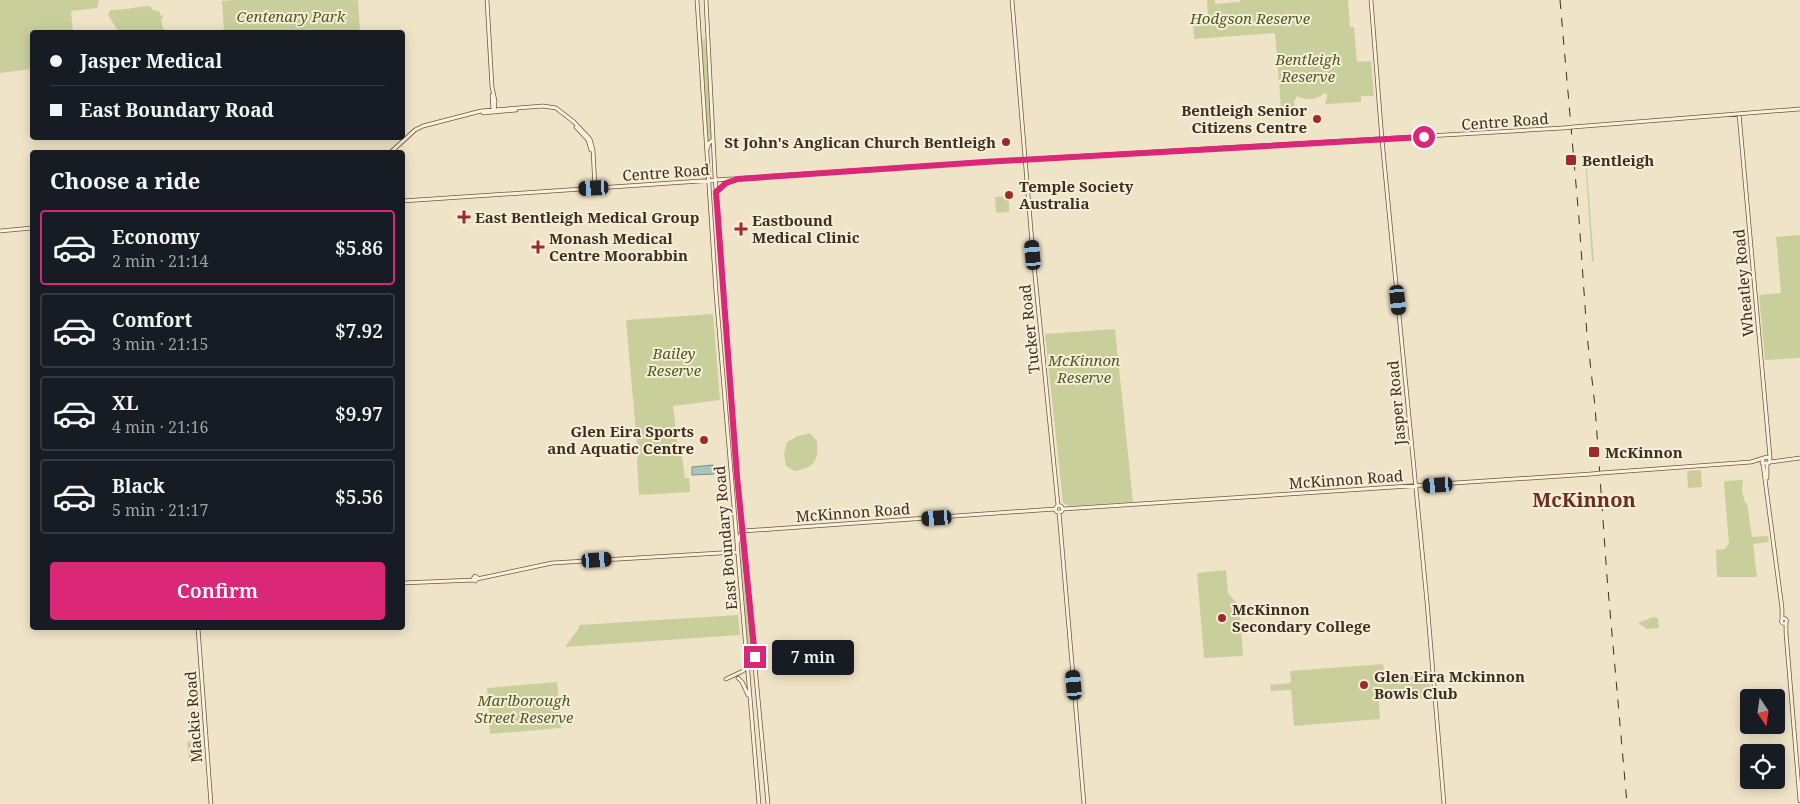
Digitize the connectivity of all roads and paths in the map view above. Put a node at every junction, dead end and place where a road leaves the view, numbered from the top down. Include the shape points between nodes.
1 (487, 0) edge
2 (697, 0) edge
3 (706, 0) edge
4 (1012, 0) edge
5 (1371, 0) edge
6 (699, 35) junction
7 (708, 35) junction
8 (1800, 109) edge
9 (494, 111) junction
10 (1740, 114) junction
11 (713, 140) junction
12 (1382, 140) junction
13 (394, 150) edge
14 (706, 154) junction
15 (714, 157) junction
16 (1025, 160) junction
17 (707, 163) junction
18 (738, 179) junction
19 (716, 180) junction
20 (708, 181) junction
21 (594, 188) junction
22 (716, 192) junction
23 (405, 201) edge
24 (719, 223) junction
25 (30, 228) edge
26 (0, 231) edge
27 (712, 231) junction
28 (1800, 458) edge
29 (1766, 461) junction
30 (1415, 486) junction
31 (1058, 505) junction
32 (1055, 509) junction
33 (1062, 509) junction
34 (1059, 512) junction
35 (743, 531) junction
36 (744, 543) junction
37 (737, 545) junction
38 (737, 552) junction
39 (405, 583) edge
40 (198, 630) edge
41 (747, 667) junction
42 (738, 678) dead end
43 (726, 679) dead end
44 (750, 698) junction
45 (1800, 801) edge
46 (211, 804) edge
47 (759, 804) edge
48 (768, 804) edge
49 (1084, 804) edge
50 (1444, 804) edge

1 - 9 main road
2 - 6 main road, East Boundary Road
3 - 7 main road, East Boundary Road
4 - 16 main road, Tucker Road
5 - 12 main road, Jasper Road
6 - 7 main road
6 - 14 main road, East Boundary Road
7 - 11 main road, East Boundary Road
8 - 10 main road, Centre Road
9 - 13 main road via 472,112 420,127
9 - 21 main road via 543,106 564,113 590,139
10 - 12 main road, Centre Road, bridge
10 - 29 main road, Wheatley Road via 1768,439
11 - 14 main road
11 - 15 main road, East Boundary Road
12 - 16 main road, Centre Road
12 - 30 main road, Jasper Road
14 - 17 main road, East Boundary Road
15 - 17 main road
15 - 19 main road, East Boundary Road
16 - 18 main road, Centre Road
16 - 31 main road, Tucker Road
17 - 20 main road, East Boundary Road
18 - 19 main road, Centre Road
18 - 22 main road via 726,183
19 - 20 main road, Centre Road
19 - 22 main road, East Boundary Road
20 - 21 main road, Centre Road
20 - 27 main road, East Boundary Road
21 - 23 main road, Centre Road
22 - 24 main road, East Boundary Road
24 - 27 main road via 714,224
24 - 35 main road, East Boundary Road
25 - 26 main road
27 - 37 main road, East Boundary Road
28 - 29 main road, McKinnon Road
29 - 30 main road, McKinnon Road, bridge
29 - 45 main road, Wheatley Road via 1766,486 1786,633
30 - 33 main road, McKinnon Road
30 - 50 main road, Jasper Road
31 - 32 main road
31 - 33 main road
32 - 34 main road
32 - 35 main road, McKinnon Road
33 - 34 main road
34 - 49 main road
35 - 36 main road, East Boundary Road
35 - 37 main road
36 - 37 main road
36 - 48 main road, East Boundary Road
37 - 38 main road, East Boundary Road
38 - 39 main road via 552,563 483,577
38 - 41 main road, East Boundary Road
40 - 46 main road, Mackie Road
41 - 43 main road
41 - 44 main road, East Boundary Road
42 - 44 main road
44 - 47 main road, East Boundary Road

